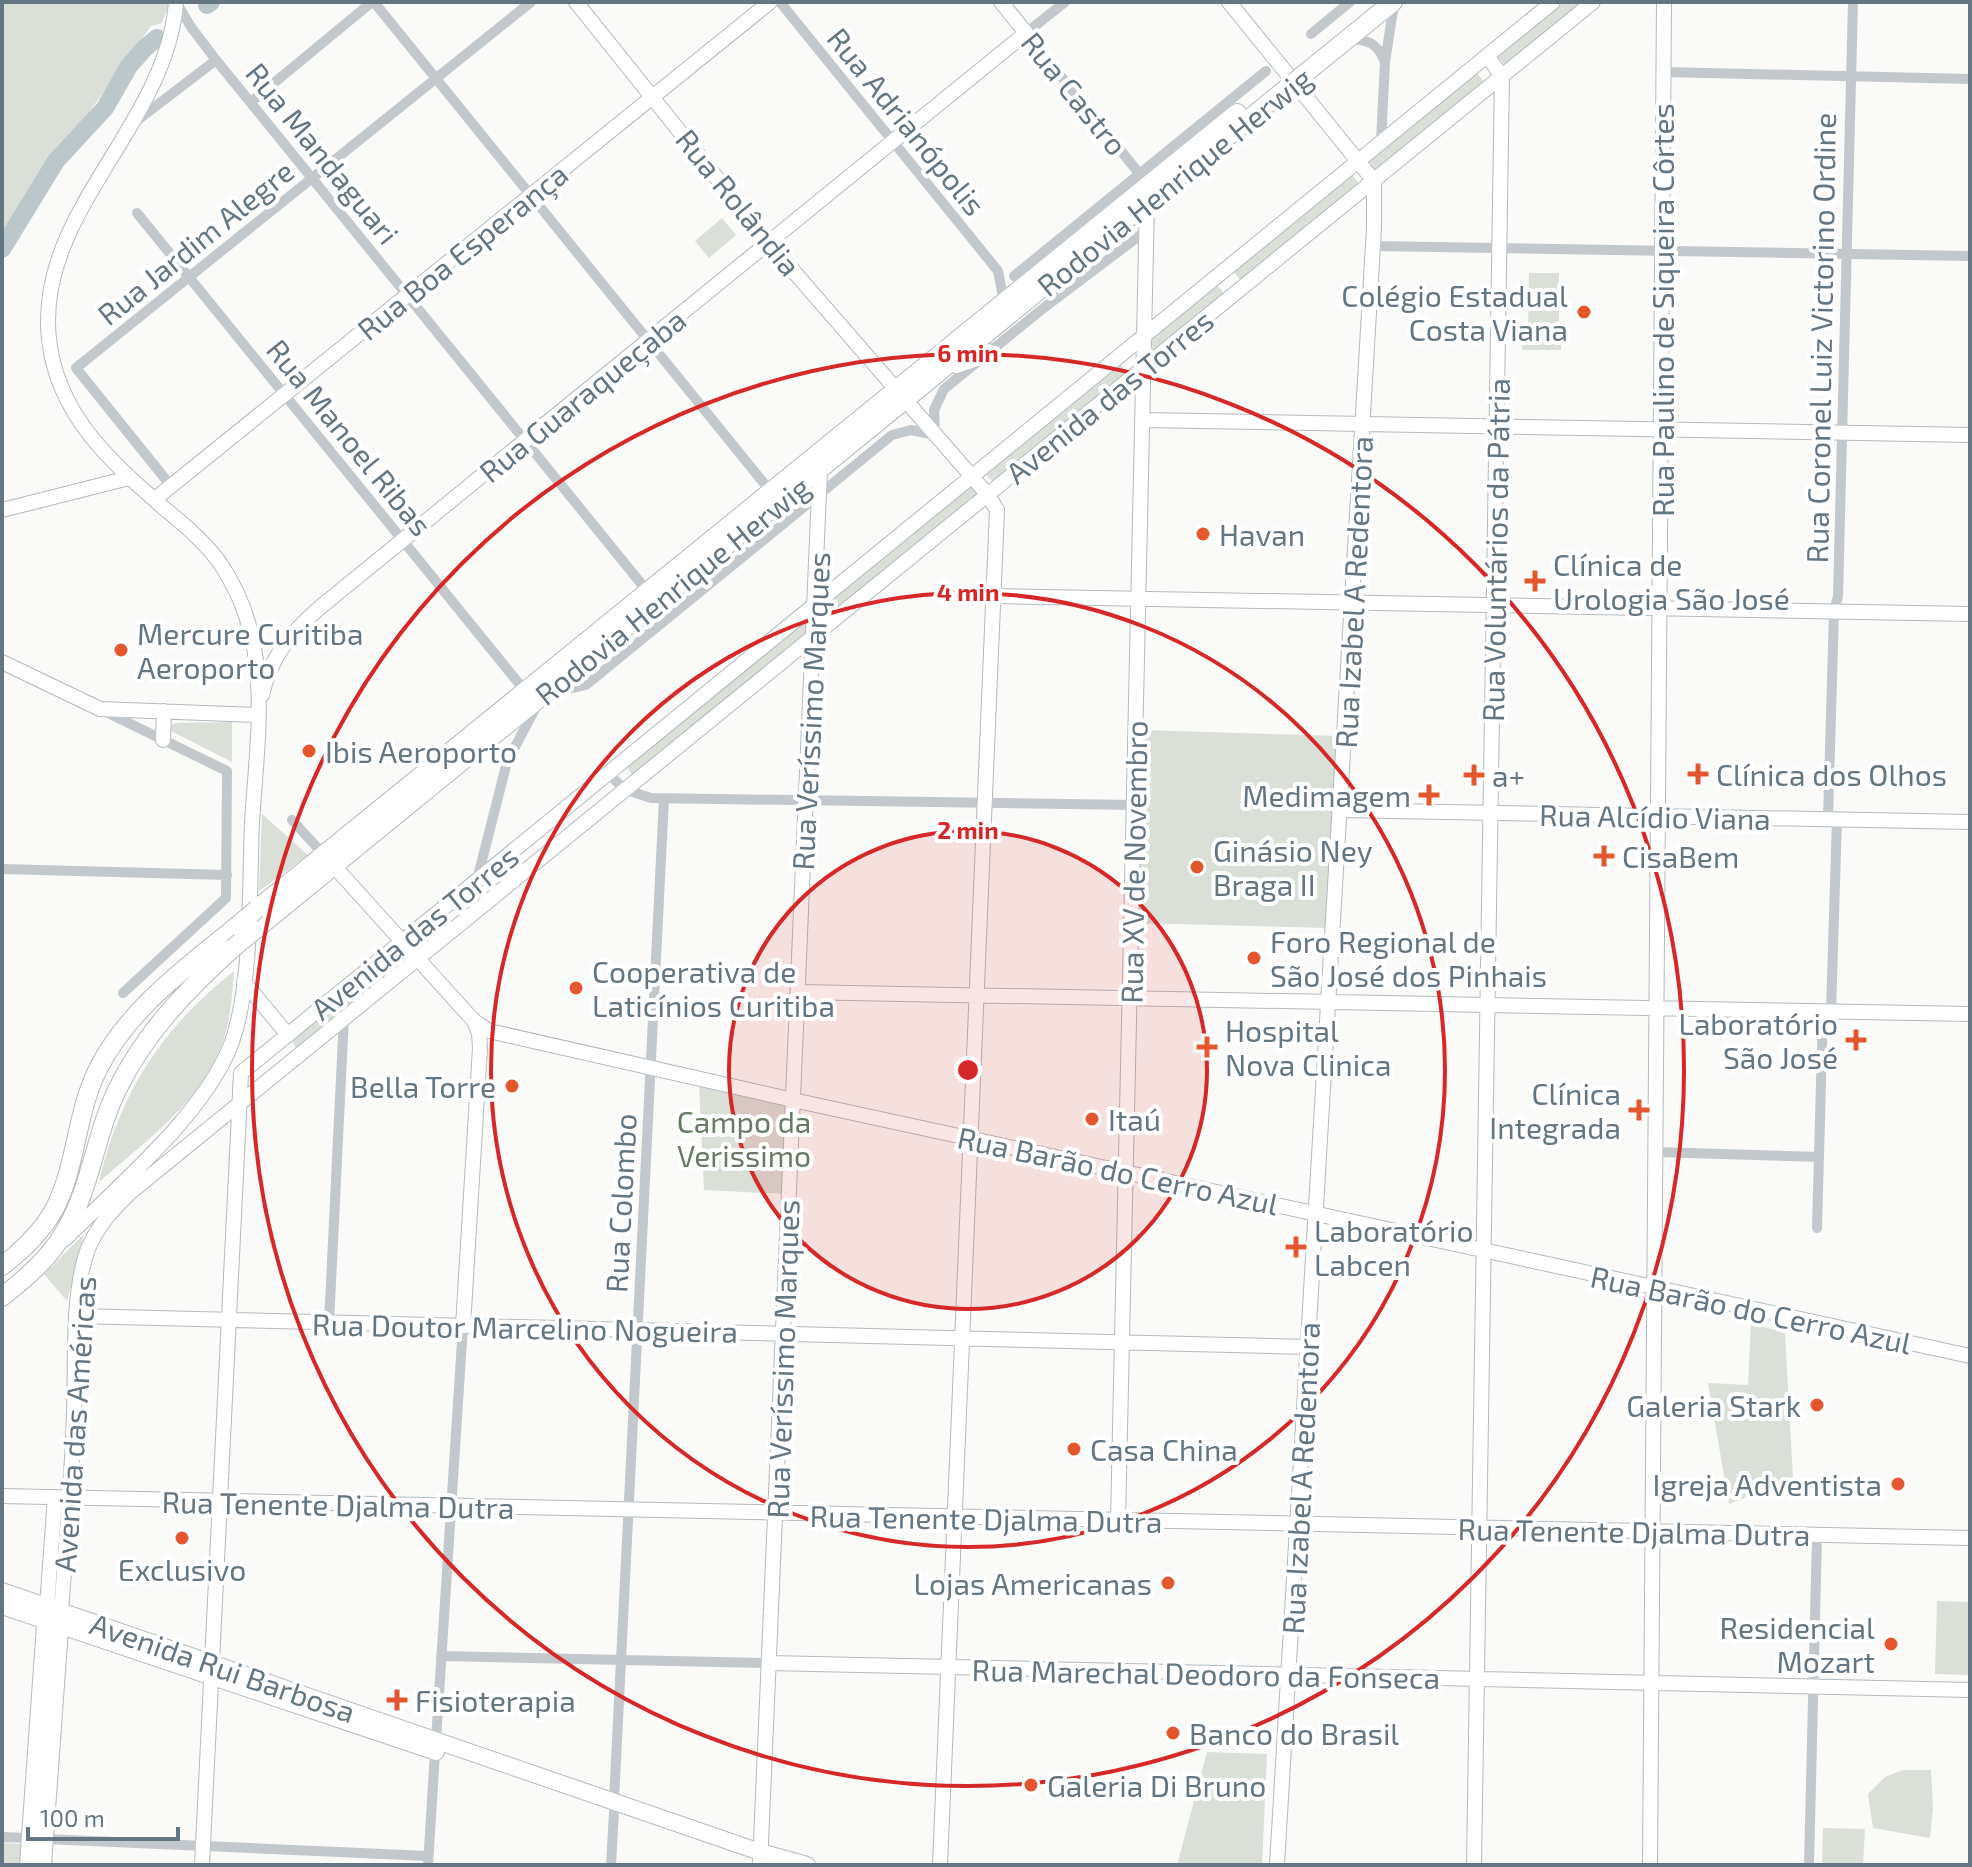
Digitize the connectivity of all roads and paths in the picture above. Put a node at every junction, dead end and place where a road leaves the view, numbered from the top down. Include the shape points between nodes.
1 (176, 2) edge
2 (373, 2) edge
3 (531, 2) edge
4 (576, 2) edge
5 (770, 2) edge
6 (780, 2) edge
7 (1001, 2) edge
8 (1065, 2) edge
9 (1229, 2) edge
10 (1350, 2) edge
11 (1374, 2) edge
12 (1394, 2) edge
13 (1553, 2) edge
14 (1593, 2) edge
15 (1664, 2) edge
16 (1853, 2) edge
17 (1026, 33) junction
18 (1311, 34) dead end
19 (1348, 39) junction
20 (1487, 56) junction
21 (216, 60) junction
22 (1385, 62) junction
23 (1299, 71) junction
24 (1664, 72) junction
25 (1502, 76) junction
26 (1851, 76) junction
27 (436, 79) junction
28 (1970, 79) edge
29 (653, 97) junction
30 (251, 102) junction
31 (132, 124) junction
32 (1381, 141) junction
33 (893, 142) junction
34 (1357, 161) junction
35 (312, 178) junction
36 (1374, 181) junction
37 (1145, 187) junction
38 (531, 196) junction
39 (1342, 207) junction
40 (137, 213) dead end
41 (1374, 228) junction
42 (1147, 230) junction
43 (769, 243) junction
44 (1373, 246) junction
45 (1500, 248) junction
46 (1662, 251) junction
47 (1846, 254) junction
48 (1970, 256) edge
49 (998, 271) junction
50 (1224, 271) junction
51 (189, 277) junction
52 (1023, 278) junction
53 (1239, 290) junction
54 (407, 295) junction
55 (1004, 302) junction
56 (1144, 335) junction
57 (648, 341) junction
58 (988, 353) junction
59 (1143, 368) junction
60 (942, 369) junction
61 (900, 386) junction
62 (284, 395) junction
63 (1142, 420) junction
64 (1362, 424) junction
65 (1497, 426) junction
66 (1661, 429) junction
67 (1842, 433) junction
68 (935, 435) junction
69 (1970, 435) edge
70 (525, 441) junction
71 (820, 469) junction
72 (971, 476) junction
73 (129, 478) junction
74 (171, 486) junction
75 (771, 492) junction
76 (820, 494) junction
77 (987, 494) junction
78 (155, 499) junction
79 (2, 510) edge
80 (402, 540) junction
81 (648, 592) junction
82 (994, 596) junction
83 (1138, 598) junction
84 (1352, 602) junction
85 (815, 605) junction
86 (1494, 605) junction
87 (1659, 608) junction
88 (1834, 611) junction
89 (1970, 614) edge
90 (813, 635) junction
91 (2, 662) edge
92 (534, 694) junction
93 (100, 709) junction
94 (164, 711) junction
95 (258, 715) junction
96 (163, 740) junction
97 (608, 773) junction
98 (624, 789) junction
99 (664, 798) junction
100 (806, 800) junction
101 (985, 802) junction
102 (1134, 805) junction
103 (1340, 810) junction
104 (1491, 813) junction
105 (1657, 816) junction
106 (1833, 819) junction
107 (292, 820) dead end
108 (1970, 822) edge
109 (329, 861) junction
110 (2, 869) edge
111 (227, 875) junction
112 (477, 880) junction
113 (246, 928) junction
114 (402, 942) junction
115 (417, 958) junction
116 (244, 982) junction
117 (798, 992) junction
118 (123, 993) dead end
119 (977, 996) junction
120 (1130, 998) junction
121 (1328, 1002) junction
122 (1488, 1005) junction
123 (1656, 1008) junction
124 (1827, 1011) junction
125 (1970, 1014) edge
126 (344, 1017) junction
127 (473, 1019) junction
128 (504, 1035) junction
129 (285, 1038) junction
130 (480, 1052) junction
131 (295, 1057) junction
132 (651, 1069) junction
133 (793, 1100) junction
134 (239, 1102) junction
135 (176, 1127) junction
136 (971, 1138) junction
137 (1655, 1152) junction
138 (1819, 1157) junction
139 (1126, 1171) junction
140 (132, 1191) junction
141 (1316, 1213) junction
142 (1817, 1228) dead end
143 (1484, 1249) junction
144 (49, 1255) junction
145 (2, 1266) edge
146 (1654, 1287) junction
147 (2, 1297) edge
148 (77, 1316) junction
149 (229, 1320) junction
150 (329, 1323) junction
151 (463, 1326) junction
152 (637, 1330) junction
153 (783, 1334) junction
154 (962, 1338) junction
155 (1122, 1342) junction
156 (1308, 1347) junction
157 (1970, 1356) edge
158 (2, 1496) edge
159 (55, 1497) junction
160 (71, 1498) junction
161 (220, 1501) junction
162 (451, 1506) junction
163 (629, 1510) junction
164 (775, 1513) junction
165 (954, 1517) junction
166 (1118, 1521) junction
167 (1297, 1525) junction
168 (1479, 1528) junction
169 (1652, 1532) junction
170 (1817, 1535) junction
171 (1970, 1538) edge
172 (2, 1591) edge
173 (2, 1606) edge
174 (54, 1616) junction
175 (441, 1656) junction
176 (621, 1660) junction
177 (769, 1663) junction
178 (948, 1667) junction
179 (212, 1670) junction
180 (1288, 1675) junction
181 (1477, 1679) junction
182 (1651, 1684) junction
183 (1813, 1687) junction
184 (1970, 1690) edge
185 (436, 1746) junction
186 (614, 1806) junction
187 (2, 1837) edge
188 (38, 1839) junction
189 (203, 1846) junction
190 (428, 1860) edge
191 (763, 1861) edge
192 (28, 1865) edge
193 (43, 1865) edge
194 (202, 1865) edge
195 (611, 1865) edge
196 (807, 1865) edge
197 (940, 1865) edge
198 (1277, 1865) edge
199 (1474, 1865) edge
200 (1650, 1865) edge
201 (1809, 1865) edge

1 - 21 street, Rua Mandaguari
1 - 31 main road via 164,60
2 - 27 street
2 - 30 street
3 - 27 street, Rua Jardim Alegre
4 - 29 main road, Rua Rolândia
5 - 29 main road, Rua Boa Esperança
6 - 33 street, Rua Adrianópolis
7 - 17 main road, Rua Castro
8 - 17 street, Rua Guaraqueçaba
9 - 34 main road
10 - 18 street
11 - 23 highway, Rodovia Henrique Herwig
12 - 19 highway, Rodovia Henrique Herwig
12 - 22 street
13 - 20 main road, Avenida das Torres
14 - 25 main road, Avenida das Torres
15 - 24 main road, Rua Paulino de Siqueira Côrtes
16 - 26 street, Rua Coronel Luiz Victorino Ordine
17 - 33 main road, Rua Guaraqueçaba
17 - 37 street, Rua Castro
19 - 22 street via 1371,42
19 - 23 highway, Rodovia Henrique Herwig
20 - 25 main road
20 - 32 main road, Avenida das Torres
21 - 30 street, Rua Mandaguari
21 - 31 street
22 - 32 street
23 - 37 highway, Rodovia Henrique Herwig via 1277,79
24 - 26 street
24 - 46 main road, Rua Paulino de Siqueira Côrtes
25 - 36 main road, Avenida das Torres
25 - 45 main road, Rua Voluntários da Pátria
26 - 28 street
26 - 47 street, Rua Coronel Luiz Victorino Ordine
27 - 35 street, Rua Jardim Alegre
27 - 38 street
29 - 38 main road, Rua Boa Esperança
29 - 43 main road, Rua Rolândia
30 - 35 street, Rua Mandaguari
31 - 73 main road via 62,249 47,317 54,368 71,410
32 - 34 main road, Avenida das Torres
33 - 43 main road, Rua Guaraqueçaba
33 - 49 street, Rua Adrianópolis
34 - 36 main road
34 - 50 main road, Avenida das Torres
35 - 51 street, Rua Jardim Alegre
35 - 54 street, Rua Mandaguari
36 - 39 main road, Avenida das Torres
36 - 41 main road, Rua Izabel A Redentora
37 - 42 main road, Rua XV de Novembro
37 - 52 highway, Rodovia Henrique Herwig
37 - 60 highway, Rodovia Henrique Herwig
38 - 54 main road, Rua Boa Esperança
38 - 57 street
39 - 41 main road via 1362,207
39 - 53 main road, Avenida das Torres
40 - 51 street, Rua Manoel Ribas
41 - 44 main road, Rua Izabel A Redentora
42 - 56 main road, Rua XV de Novembro
42 - 58 street
43 - 57 main road, Rua Guaraqueçaba
43 - 61 main road, Rua Rolândia
44 - 45 street
44 - 64 main road, Rua Izabel A Redentora
45 - 46 street
45 - 65 main road, Rua Voluntários da Pátria
46 - 47 street
46 - 66 main road, Rua Paulino de Siqueira Côrtes
47 - 48 street
47 - 67 street, Rua Coronel Luiz Victorino Ordine
49 - 52 street
49 - 55 street, Rua Adrianópolis
50 - 53 main road via 1226,285
50 - 56 main road, Avenida das Torres
51 - 62 street, Rua Manoel Ribas
51 - 74 street, Rua Jardim Alegre via 76,368
52 - 55 highway, Rodovia Henrique Herwig
53 - 59 main road, Avenida das Torres
54 - 62 main road, Rua Boa Esperança
54 - 70 street, Rua Mandaguari
55 - 61 highway, Rodovia Henrique Herwig
56 - 59 main road, Rua XV de Novembro
56 - 72 main road, Avenida das Torres
57 - 70 main road, Rua Guaraqueçaba
57 - 75 street
58 - 60 highway
58 - 68 street via 940,394 934,410
59 - 63 main road, Rua XV de Novembro
59 - 77 main road, Avenida das Torres
60 - 61 highway, Rodovia Henrique Herwig
61 - 68 main road, Rua Rolândia
61 - 71 highway, Rodovia Henrique Herwig
61 - 75 highway, Rodovia Henrique Herwig
62 - 74 main road, Rua Boa Esperança
62 - 80 street, Rua Manoel Ribas
63 - 64 main road
63 - 83 main road, Rua XV de Novembro
64 - 65 main road
64 - 84 main road, Rua Izabel A Redentora
65 - 66 main road
65 - 86 main road, Rua Voluntários da Pátria
66 - 67 main road
66 - 87 main road, Rua Paulino de Siqueira Côrtes
67 - 69 main road
67 - 88 street, Rua Coronel Luiz Victorino Ordine
68 - 72 main road, Rua Rolândia
68 - 76 street via 911,430 892,435
70 - 80 main road, Rua Guaraqueçaba
70 - 81 street, Rua Mandaguari
71 - 76 main road, Rua Veríssimo Marques
71 - 92 highway, Rodovia Henrique Herwig
72 - 77 main road, Rua Rolândia
72 - 85 main road, Avenida das Torres
73 - 78 main road
73 - 79 main road
74 - 78 main road, Rua Boa Esperança
75 - 81 highway, Rodovia Henrique Herwig
76 - 85 main road, Rua Veríssimo Marques
76 - 92 street via 586,685
77 - 82 main road via 998,517
77 - 90 main road, Avenida das Torres
78 - 95 main road via 217,559 238,594 252,634
80 - 92 street, Rua Manoel Ribas
80 - 95 main road, Rua Guaraqueçaba via 289,637 270,668
81 - 92 highway, Rodovia Henrique Herwig
82 - 83 main road
82 - 101 main road
83 - 84 main road
83 - 102 main road, Rua XV de Novembro
84 - 86 main road
84 - 103 main road, Rua Izabel A Redentora
85 - 90 main road, Rua Veríssimo Marques
85 - 97 main road, Avenida das Torres
86 - 87 main road
86 - 104 main road, Rua Voluntários da Pátria
87 - 88 main road
87 - 105 main road, Rua Paulino de Siqueira Côrtes
88 - 89 main road
88 - 106 street, Rua Coronel Luiz Victorino Ordine
90 - 98 main road, Avenida das Torres
90 - 100 main road, Rua Veríssimo Marques
91 - 93 main road
92 - 109 highway, Rodovia Henrique Herwig
92 - 112 street via 507,762
93 - 94 main road
93 - 96 street
94 - 95 main road
94 - 96 main road
95 - 116 main road
96 - 111 street via 227,771
97 - 98 street
97 - 112 main road, Avenida das Torres
98 - 99 street
98 - 115 main road, Avenida das Torres
99 - 100 street
99 - 132 street, Rua Colombo
100 - 101 street
100 - 117 main road, Rua Veríssimo Marques
101 - 102 street
101 - 119 main road
102 - 120 main road, Rua XV de Novembro
103 - 104 main road, Rua Alcídio Viana
103 - 121 main road, Rua Izabel A Redentora
104 - 105 main road, Rua Alcídio Viana
104 - 122 main road, Rua Voluntários da Pátria
105 - 106 main road, Rua Alcídio Viana
105 - 123 main road, Rua Paulino de Siqueira Côrtes
106 - 108 main road, Rua Alcídio Viana
106 - 124 street, Rua Coronel Luiz Victorino Ordine
107 - 109 street, Rua Barão do Cerro Azul
109 - 113 highway, Rodovia Henrique Herwig
109 - 113 highway, Rodovia Henrique Herwig, bridge via 257,909
109 - 114 main road, Rua Barão do Cerro Azul
110 - 111 street
111 - 118 street via 226,898
112 - 114 main road, Avenida das Torres
113 - 144 highway, Rodovia Henrique Herwig, bridge via 166,1015 125,1073 76,1208
113 - 145 highway, Rodovia Henrique Herwig via 146,1004 110,1047 85,1099 64,1184 48,1220
114 - 115 main road, Rua Barão do Cerro Azul
114 - 129 main road, Avenida das Torres
115 - 126 main road, Avenida das Torres
115 - 127 main road, Rua Barão do Cerro Azul
116 - 129 main road
116 - 135 main road via 230,1048 205,1092
117 - 119 main road
117 - 133 main road, Rua Veríssimo Marques
119 - 120 main road
119 - 136 main road
120 - 121 main road
120 - 139 main road, Rua XV de Novembro
121 - 122 main road
121 - 141 main road, Rua Izabel A Redentora
122 - 123 main road
122 - 143 main road, Rua Voluntários da Pátria
123 - 124 main road
123 - 137 main road, Rua Paulino de Siqueira Côrtes
124 - 125 main road
124 - 138 street, Rua Coronel Luiz Victorino Ordine
126 - 131 main road, Avenida das Torres
126 - 150 street
127 - 128 main road, Rua Barão do Cerro Azul
127 - 130 main road
128 - 130 main road
128 - 132 main road, Rua Barão do Cerro Azul
129 - 131 main road
129 - 134 main road, Avenida das Torres via 241,1073
130 - 151 main road
131 - 134 main road, Avenida das Torres
132 - 133 main road, Rua Barão do Cerro Azul
132 - 152 street, Rua Colombo
133 - 136 main road, Rua Barão do Cerro Azul
133 - 153 main road, Rua Veríssimo Marques
134 - 140 main road, Avenida das Torres
134 - 149 main road
135 - 140 main road
135 - 144 main road
136 - 139 main road, Rua Barão do Cerro Azul
136 - 154 main road
137 - 138 street
137 - 146 main road, Rua Paulino de Siqueira Côrtes
138 - 142 street, Rua Coronel Luiz Victorino Ordine
139 - 141 main road, Rua Barão do Cerro Azul
139 - 155 main road, Rua XV de Novembro
140 - 148 main road, Avenida das Américas via 106,1218 87,1251
141 - 143 main road, Rua Barão do Cerro Azul
141 - 156 main road, Rua Izabel A Redentora
143 - 146 main road, Rua Barão do Cerro Azul
143 - 168 main road, Rua Voluntários da Pátria
144 - 147 highway
146 - 157 main road, Rua Barão do Cerro Azul
146 - 169 main road, Rua Paulino de Siqueira Côrtes
148 - 149 main road, Rua Doutor Marcelino Nogueira
148 - 160 main road, Avenida das Américas
149 - 150 main road, Rua Doutor Marcelino Nogueira
149 - 161 main road
150 - 151 main road, Rua Doutor Marcelino Nogueira
151 - 152 main road, Rua Doutor Marcelino Nogueira
151 - 162 street
152 - 153 main road, Rua Doutor Marcelino Nogueira
152 - 163 street, Rua Colombo
153 - 154 main road, Rua Doutor Marcelino Nogueira
153 - 164 main road, Rua Veríssimo Marques
154 - 155 main road, Rua Doutor Marcelino Nogueira
154 - 165 main road
155 - 156 main road, Rua Doutor Marcelino Nogueira
155 - 166 main road, Rua XV de Novembro
156 - 167 main road, Rua Izabel A Redentora
158 - 159 main road, Rua Tenente Djalma Dutra
159 - 160 main road, Rua Tenente Djalma Dutra
159 - 174 main road, Avenida das Américas
160 - 161 main road, Rua Tenente Djalma Dutra
160 - 174 main road, Avenida das Américas
161 - 162 main road, Rua Tenente Djalma Dutra
161 - 179 main road
162 - 163 main road, Rua Tenente Djalma Dutra
162 - 175 street
163 - 164 main road, Rua Tenente Djalma Dutra
163 - 176 street, Rua Colombo
164 - 165 main road, Rua Tenente Djalma Dutra
164 - 177 main road, Rua Veríssimo Marques
165 - 166 main road, Rua Tenente Djalma Dutra
165 - 178 main road
166 - 167 main road, Rua Tenente Djalma Dutra
167 - 168 main road, Rua Tenente Djalma Dutra
167 - 180 main road, Rua Izabel A Redentora
168 - 169 main road, Rua Tenente Djalma Dutra
168 - 181 main road, Rua Voluntários da Pátria
169 - 170 main road, Rua Tenente Djalma Dutra
169 - 182 main road, Rua Paulino de Siqueira Côrtes
170 - 171 main road, Rua Tenente Djalma Dutra
170 - 183 street
172 - 174 main road, Avenida Rui Barbosa
173 - 174 main road, Avenida Rui Barbosa
174 - 179 main road, Avenida Rui Barbosa
174 - 188 main road, Avenida das Américas
175 - 176 street, Rua Marechal Deodoro da Fonseca
175 - 185 street
176 - 177 street, Rua Marechal Deodoro da Fonseca
176 - 186 street, Rua Colombo
177 - 178 main road, Rua Marechal Deodoro da Fonseca
177 - 191 main road, Rua Veríssimo Marques
178 - 180 main road, Rua Marechal Deodoro da Fonseca
178 - 197 main road
179 - 185 main road, Avenida Rui Barbosa
179 - 189 main road
180 - 181 main road, Rua Marechal Deodoro da Fonseca
180 - 198 main road, Rua Izabel A Redentora
181 - 182 main road, Rua Marechal Deodoro da Fonseca
181 - 199 main road, Rua Voluntários da Pátria
182 - 183 main road, Rua Marechal Deodoro da Fonseca
182 - 200 main road, Rua Paulino de Siqueira Côrtes
183 - 184 main road, Rua Marechal Deodoro da Fonseca
183 - 201 street
185 - 186 main road, Avenida Rui Barbosa
185 - 190 street
186 - 191 main road, Avenida Rui Barbosa
186 - 195 street, Rua Colombo
187 - 188 street
188 - 189 street
188 - 192 main road, Avenida das Américas
188 - 193 main road, Avenida das Américas
189 - 190 street
189 - 194 main road
191 - 196 main road, Avenida Rui Barbosa

